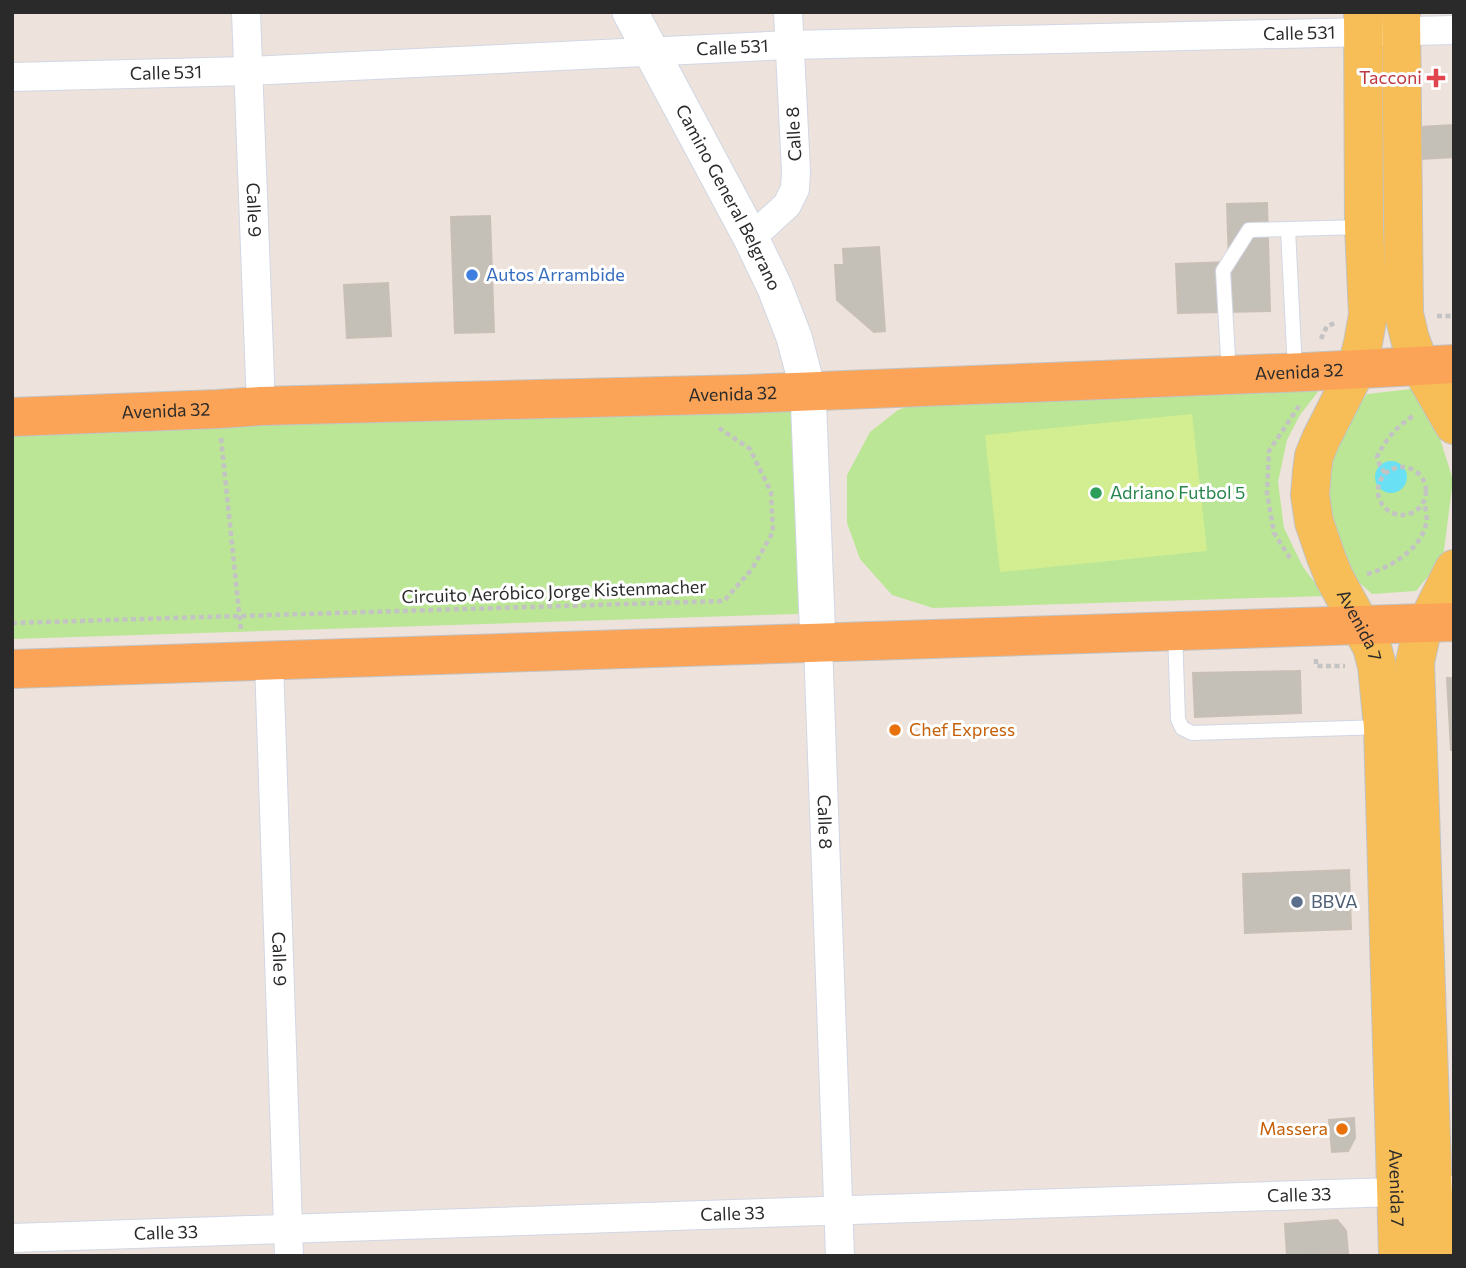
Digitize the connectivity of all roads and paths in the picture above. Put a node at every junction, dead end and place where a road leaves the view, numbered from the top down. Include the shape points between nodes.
1 (246, 12) edge
2 (630, 12) edge
3 (788, 12) edge
4 (1362, 22) edge
5 (1401, 22) edge
6 (1454, 30) edge
7 (789, 46) junction
8 (651, 52) junction
9 (248, 71) junction
10 (12, 77) edge
11 (1364, 227) junction
12 (1287, 229) junction
13 (751, 238) junction
14 (1437, 365) edge
15 (1356, 370) junction
16 (1295, 373) junction
17 (1229, 375) junction
18 (808, 390) junction
19 (261, 406) junction
20 (1449, 416) edge
21 (12, 417) edge
22 (713, 424) dead end
23 (221, 440) dead end
24 (1385, 473) junction
25 (1424, 501) junction
26 (1454, 569) edge
27 (1334, 577) junction
28 (239, 615) junction
29 (12, 622) edge
30 (1440, 623) edge
31 (1361, 625) junction
32 (1175, 632) junction
33 (818, 644) junction
34 (256, 661) junction
35 (12, 669) edge
36 (1383, 727) junction
37 (1428, 1191) edge
38 (839, 1211) junction
39 (12, 1238) edge
40 (289, 1242) edge
41 (841, 1256) edge
42 (1398, 1256) edge
43 (1435, 1256) edge

1 - 9 street, Calle 9
2 - 8 street, Camino General Belgrano
3 - 7 street, Calle 8
4 - 5 street, Calle 531
4 - 7 street, Calle 531
4 - 11 main road, Avenida 7
5 - 6 street, Calle 531
5 - 14 main road via 1404,314 1410,339
7 - 8 street, Calle 531
7 - 13 street, Calle 8 via 795,189 787,205
8 - 9 street, Calle 531
8 - 13 street, Camino General Belgrano
9 - 10 street, Calle 531
9 - 19 street, Calle 9
11 - 12 lane
11 - 15 main road, Avenida 7 via 1368,315
12 - 16 lane
12 - 17 lane via 1250,230 1223,271
13 - 18 street, Camino General Belgrano via 794,337
14 - 15 highway, Avenida 32
14 - 20 main road
15 - 16 highway, Avenida 32
15 - 27 main road, Avenida 7 via 1321,439 1311,471 1314,522
16 - 17 highway, Avenida 32
17 - 18 highway, Avenida 32
18 - 19 highway, Avenida 32
18 - 33 street, Calle 8
19 - 21 highway, Avenida 32
20 - 24 path via 1428,410 1399,425 1377,457
22 - 28 path, Circuito Aeróbico Jorge Kistenmacher via 750,449 771,492 773,532 752,569 724,601
23 - 28 path
24 - 25 path via 1403,466 1413,469 1425,485
24 - 25 path via 1377,491 1387,511 1405,515
25 - 27 path via 1426,524 1404,556 1376,572
26 - 30 main road, Avenida 7
27 - 31 main road, Avenida 7
28 - 29 path, Circuito Aeróbico Jorge Kistenmacher
28 - 34 path
30 - 31 highway
30 - 37 main road, Avenida 7 via 1417,647 1415,662
31 - 32 highway
31 - 36 main road, Avenida 7 via 1377,666
32 - 33 highway
32 - 36 lane via 1178,719 1182,728 1192,733
33 - 34 highway
33 - 38 street, Calle 8
34 - 35 highway
34 - 40 street, Calle 9
36 - 37 main road, Avenida 7
37 - 38 street, Calle 33
37 - 42 main road, Avenida 7
37 - 43 main road, Avenida 7
38 - 40 street, Calle 33
38 - 41 street, Calle 8
39 - 40 street, Calle 33

